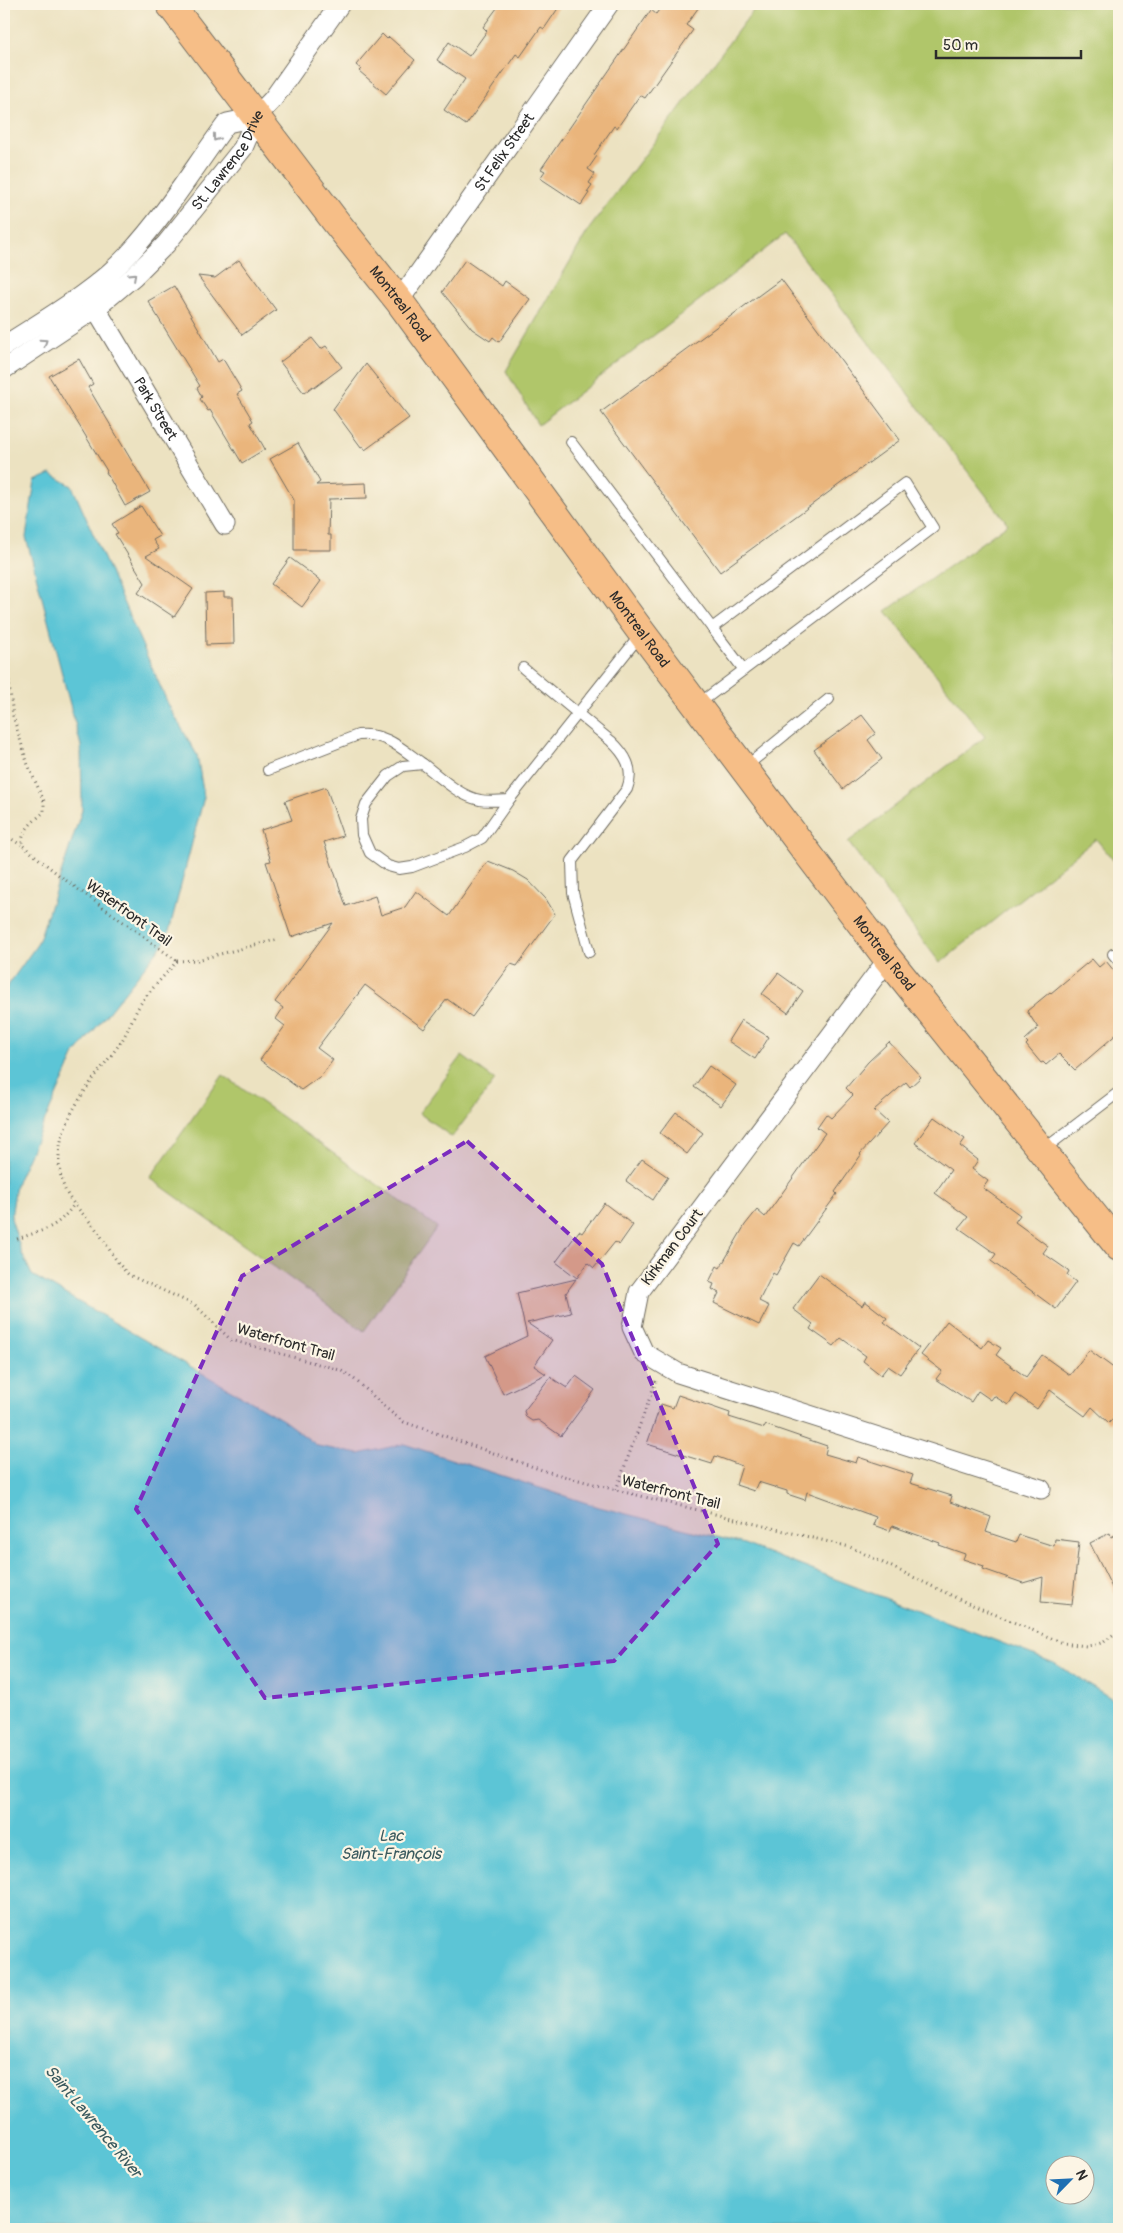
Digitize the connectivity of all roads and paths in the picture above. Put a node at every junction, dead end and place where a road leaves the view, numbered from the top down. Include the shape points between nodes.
1 (170, 4) edge
2 (340, 4) edge
3 (609, 4) edge
4 (256, 117) junction
5 (86, 292) junction
6 (399, 301) junction
7 (96, 308) junction
8 (4, 346) edge
9 (4, 370) edge
10 (571, 442) dead end
11 (225, 525) dead end
12 (712, 628) junction
13 (642, 633) junction
14 (4, 641) edge
15 (524, 668) dead end
16 (744, 670) junction
17 (829, 700) dead end
18 (696, 706) junction
19 (578, 712) junction
20 (423, 764) junction
21 (743, 768) junction
22 (268, 770) dead end
23 (509, 800) junction
24 (4, 834) edge
25 (22, 845) junction
26 (279, 939) dead end
27 (589, 952) dead end
28 (888, 959) junction
29 (177, 961) junction
30 (1119, 1092) edge
31 (1042, 1151) junction
32 (75, 1203) junction
33 (17, 1239) dead end
34 (1119, 1247) edge
35 (662, 1364) junction
36 (1040, 1489) dead end
37 (616, 1490) junction
38 (1119, 1630) edge

1 - 4 main road, Montreal Road
2 - 4 street via 273,99
3 - 6 street, St Felix Street
4 -> 5 street, St. Lawrence Drive via 227,123 135,246
4 - 6 main road, Montreal Road
7 -> 4 street, St. Lawrence Drive via 134,277 166,244 243,148
5 - 7 street, Park Street
5 - 8 street, St. Lawrence Drive
6 - 13 main road, Montreal Road
9 -> 7 street, St. Lawrence Drive
7 - 11 street, Park Street
10 - 12 lane
12 - 16 lane
12 - 16 lane via 904,483 932,528
13 - 18 main road, Montreal Road
13 - 19 lane
14 - 25 path via 13,716 28,766 44,801 44,812 28,827 21,838
15 - 19 lane
16 - 18 lane
17 - 21 lane
18 - 21 main road, Montreal Road
19 - 23 lane
19 - 27 lane via 622,752 631,780 620,800 572,861 574,893
20 - 22 lane via 390,740 372,733 358,735
20 - 23 lane via 472,798
20 - 23 lane via 403,766 388,776 366,804 360,819 362,835 370,853 388,866 399,869 412,867 482,838
21 - 28 main road, Montreal Road
24 - 25 path, Waterfront Trail
25 - 29 path, Waterfront Trail
26 - 29 path via 197,960
28 - 31 main road, Montreal Road
28 - 35 street, Kirkman Court via 639,1292 632,1327 644,1353
29 - 32 path, Waterfront Trail via 138,1008 122,1040 87,1086 68,1121 59,1151 60,1168 63,1185
30 - 31 lane
31 - 34 main road, Montreal Road
32 - 33 path via 54,1226
32 - 37 path, Waterfront Trail via 123,1270 195,1305 231,1340 340,1370 404,1422 545,1471
35 - 36 street, Kirkman Court via 678,1373
35 - 37 path
37 - 38 path, Waterfront Trail via 850,1547 963,1602 1063,1643 1095,1645

